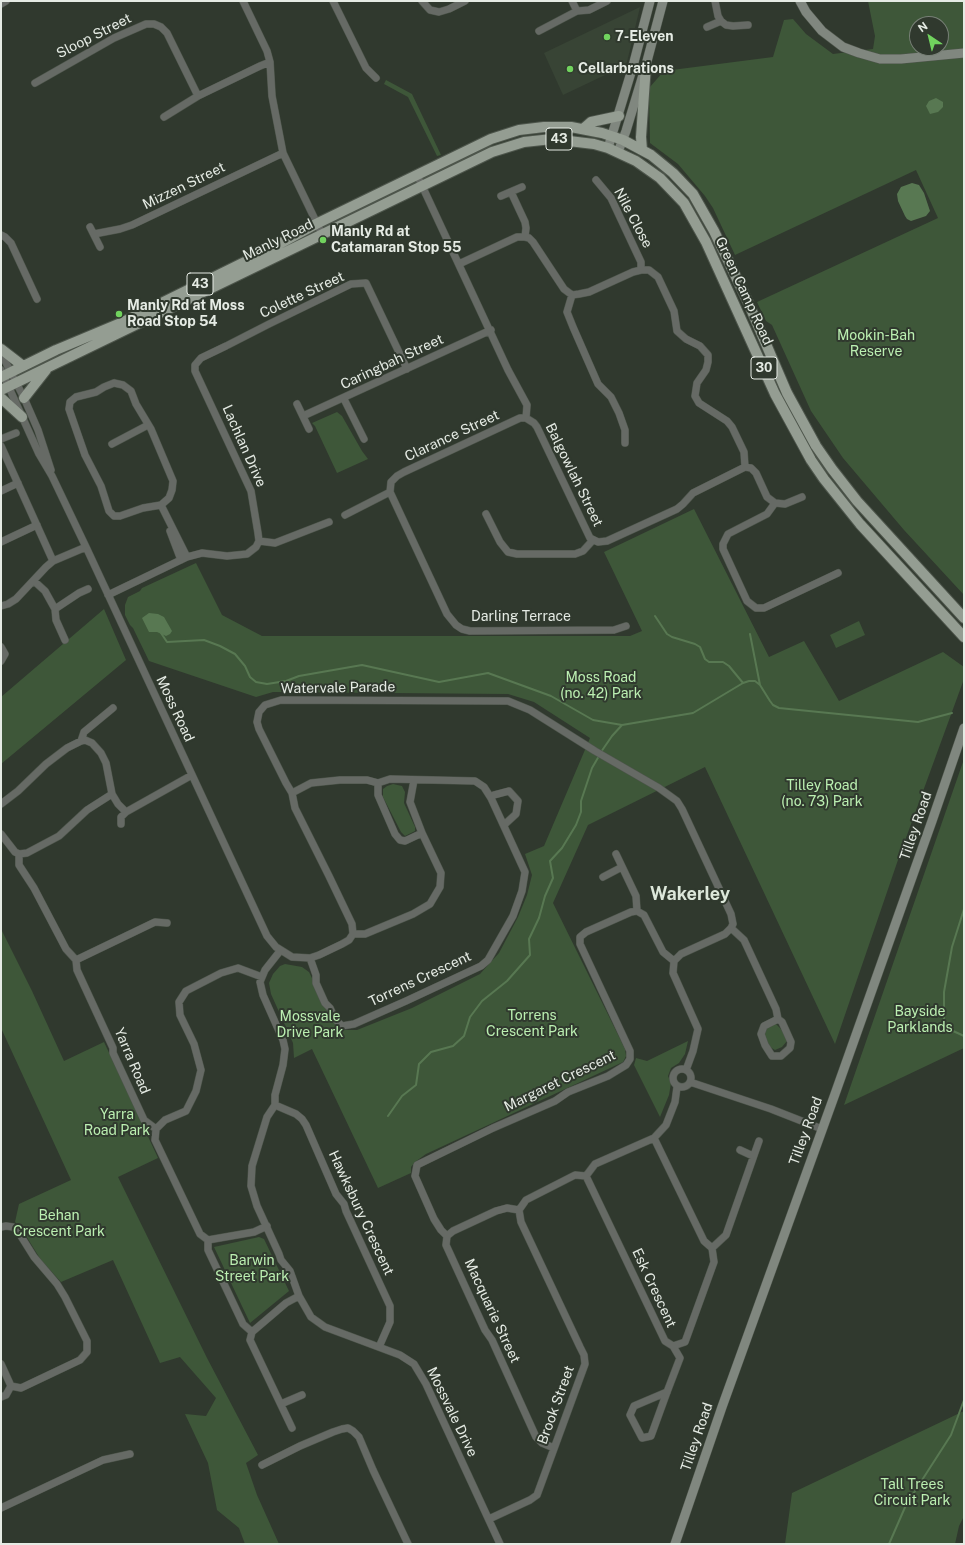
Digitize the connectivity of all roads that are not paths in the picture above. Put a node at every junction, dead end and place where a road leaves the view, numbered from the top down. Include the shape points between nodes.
1 (6, 1) edge
2 (243, 1) edge
3 (333, 1) edge
4 (422, 1) edge
5 (465, 1) edge
6 (572, 1) edge
7 (607, 1) edge
8 (650, 1) edge
9 (663, 1) edge
10 (715, 1) edge
11 (800, 1) edge
12 (1, 4) edge
13 (577, 12) junction
14 (721, 21) junction
15 (748, 25) dead end
16 (707, 27) dead end
17 (539, 31) dead end
18 (964, 53) edge
19 (270, 62) junction
20 (646, 65) junction
21 (376, 78) dead end
22 (34, 83) dead end
23 (198, 96) junction
24 (619, 116) junction
25 (164, 118) dead end
26 (583, 129) junction
27 (613, 136) junction
28 (623, 140) junction
29 (613, 150) junction
30 (642, 150) junction
31 (283, 153) junction
32 (417, 175) junction
33 (596, 180) dead end
34 (422, 186) junction
35 (522, 187) dead end
36 (511, 192) junction
37 (501, 196) dead end
38 (316, 224) junction
39 (90, 227) dead end
40 (94, 234) junction
41 (322, 234) junction
42 (1, 235) edge
43 (525, 237) junction
44 (100, 247) dead end
45 (459, 264) junction
46 (641, 270) junction
47 (572, 294) junction
48 (38, 299) dead end
49 (491, 330) junction
50 (1, 349) edge
51 (1, 353) edge
52 (195, 365) joint
53 (22, 366) junction
54 (47, 368) junction
55 (407, 369) junction
56 (4, 374) edge
57 (9, 387) edge
58 (1, 398) edge
59 (24, 398) junction
60 (344, 399) junction
61 (298, 404) dead end
62 (303, 416) junction
63 (22, 417) junction
64 (526, 418) junction
65 (148, 425) junction
66 (309, 429) dead end
67 (16, 432) dead end
68 (1, 439) edge
69 (364, 439) dead end
70 (625, 443) dead end
71 (112, 444) dead end
72 (1, 446) edge
73 (746, 468) junction
74 (52, 476) junction
75 (18, 483) junction
76 (1, 491) edge
77 (390, 492) junction
78 (802, 497) dead end
79 (775, 503) junction
80 (161, 505) junction
81 (486, 514) dead end
82 (345, 515) dead end
83 (329, 522) dead end
84 (37, 525) junction
85 (593, 540) junction
86 (259, 541) junction
87 (1, 542) edge
88 (86, 547) junction
89 (184, 559) junction
90 (53, 562) junction
91 (838, 573) dead end
92 (34, 581) junction
93 (88, 589) dead end
94 (108, 595) junction
95 (5, 605) edge
96 (55, 609) junction
97 (964, 618) edge
98 (626, 626) dead end
99 (964, 637) edge
100 (65, 640) dead end
101 (1, 647) edge
102 (1, 662) edge
103 (113, 708) dead end
104 (964, 728) edge
105 (81, 741) junction
106 (192, 775) junction
107 (414, 780) junction
108 (378, 783) junction
109 (292, 793) junction
110 (112, 794) junction
111 (491, 798) junction
112 (1, 804) edge
113 (126, 812) junction
114 (121, 824) dead end
115 (504, 826) junction
116 (422, 833) junction
117 (1, 834) edge
118 (18, 854) junction
119 (616, 854) dead end
120 (622, 867) junction
121 (603, 877) dead end
122 (637, 911) junction
123 (167, 923) dead end
124 (731, 928) junction
125 (353, 934) junction
126 (280, 951) junction
127 (310, 958) junction
128 (76, 960) junction
129 (674, 961) junction
130 (262, 977) junction
131 (778, 1019) junction
132 (686, 1070) junction
133 (690, 1082) junction
134 (677, 1087) junction
135 (276, 1105) junction
136 (156, 1129) junction
137 (822, 1129) junction
138 (654, 1138) junction
139 (759, 1141) dead end
140 (740, 1150) dead end
141 (753, 1156) junction
142 (586, 1176) junction
143 (519, 1210) junction
144 (267, 1226) junction
145 (1, 1227) edge
146 (447, 1236) junction
147 (208, 1240) junction
148 (712, 1248) junction
149 (300, 1296) junction
150 (252, 1332) junction
151 (672, 1346) junction
152 (379, 1347) junction
153 (1, 1364) edge
154 (11, 1386) junction
155 (667, 1392) junction
156 (302, 1395) dead end
157 (1, 1397) edge
158 (281, 1404) junction
159 (292, 1428) dead end
160 (554, 1448) junction
161 (130, 1454) dead end
162 (262, 1465) dead end
163 (1, 1508) edge
164 (489, 1519) junction
165 (408, 1544) edge
166 (500, 1544) edge
167 (675, 1544) edge

1 - 12 street
2 - 19 street via 267,50
3 - 21 street via 366,68
4 - 5 street via 430,10 439,12
6 - 13 street
7 - 13 street via 589,10
8 - 24 main road
9 - 20 main road
10 - 14 street
11 - 18 main road via 822,31 843,47 859,54 880,59 901,59
13 - 17 street
14 - 15 street via 726,25
14 - 16 street
19 - 23 street
19 - 31 street via 272,96
20 - 28 main road
20 - 30 main road
22 - 23 street, Sloop Street via 114,38 146,24 154,24 167,33
23 - 25 street
24 - 26 main road via 591,122
24 - 27 main road
26 - 27 main road, Manly Road / 43
26 - 32 main road, Manly Road / 43 via 544,127 506,133
27 - 28 main road, Manly Road / 43
27 - 29 main road
28 - 29 main road
28 - 30 main road, Manly Road / 43
29 - 34 main road, Manly Road / 43 via 570,140 524,142 497,150
29 - 99 main road, Green Camp Road / 30 via 650,170 684,203 706,242 775,394 811,460 860,524
30 - 97 main road, Green Camp Road / 30 via 680,179 702,208 748,302 789,398 829,466 857,501
31 - 38 street
31 - 40 street, Mizzen Street via 132,225
32 - 34 street, Balgowlah Street
32 - 38 main road, Manly Road / 43
33 - 46 street, Nile Close via 611,198 641,262
34 - 41 main road, Manly Road / 43
34 - 45 street, Balgowlah Street
35 - 36 street
36 - 37 street
36 - 43 street via 525,222
38 - 41 street
38 - 53 main road, Manly Road / 43 via 123,322
39 - 40 street
40 - 44 street
41 - 54 main road, Manly Road / 43
42 - 48 street via 11,243
43 - 45 street via 517,237
43 - 47 street via 533,242 564,289
45 - 49 street, Balgowlah Street
46 - 47 street via 589,292
46 - 73 street via 649,270 658,277 674,311 677,331 700,346 708,356 706,370 697,383 695,396 699,403 732,427 744,452
47 - 70 street via 567,312 572,327 598,384 610,397 619,413 625,430
49 - 55 street, Caringbah Street
49 - 64 street, Balgowlah Street via 527,405
50 - 53 main road
51 - 56 street
52 - 55 street, Colette Street via 201,358 351,284 366,283
52 - 86 street, Lachlan Drive via 195,371 251,491
53 - 56 main road, Manly Road / 43
54 - 57 main road, Manly Road / 43
54 - 59 main road
55 - 60 street, Caringbah Street
56 - 57 street
57 - 59 street, Moss Road
57 - 63 street, Moss Road
58 - 63 main road
59 - 74 street, Moss Road via 42,438
60 - 62 street, Caringbah Street
60 - 69 street
61 - 62 street
62 - 66 street
63 - 74 street, Moss Road
64 - 77 street, Clarance Street via 520,418 396,476 391,482
64 - 85 street, Balgowlah Street via 537,427 586,533
65 - 71 street
65 - 80 street via 172,481 169,498
65 - 80 street via 131,391 123,385 114,383 96,392 76,397 70,402 69,409 85,455 101,486 110,512 114,516 120,516
67 - 68 street
72 - 75 street
73 - 79 street via 751,468 756,473 767,496
73 - 85 street, Balgowlah Street via 692,493 677,509 607,541
74 - 88 street, Moss Road
75 - 76 street
75 - 84 street
77 - 82 street
77 - 98 street, Darling Terrace via 447,614 462,629 614,630
78 - 79 street via 785,504
79 - 91 street via 768,514 728,534 723,544 723,550 747,601 756,608 764,608
80 - 89 street via 170,527 170,534
81 - 85 street via 508,552 575,554
83 - 86 street via 275,543
84 - 87 street
84 - 90 street
86 - 89 street via 247,554 227,556 202,553
88 - 90 street
88 - 94 street, Moss Road
89 - 94 street
90 - 92 street via 46,566
92 - 95 street via 16,599
92 - 96 street via 45,591
93 - 96 street
94 - 106 street, Moss Road
96 - 100 street via 56,620
101 - 102 street via 5,654
103 - 105 street via 84,732
104 - 137 main road, Tilley Road
105 - 110 street via 92,743 101,753 106,763
105 - 112 street via 46,764
106 - 113 street
106 - 126 street, Moss Road via 267,936
107 - 108 street, Torrens Crescent via 390,779
107 - 111 street, Torrens Crescent via 475,781 484,787
107 - 116 street via 410,802
108 - 109 street, Torrens Crescent via 367,780 311,783
108 - 116 street via 378,795 400,840 405,841
109 - 124 street, Watervale Parade via 259,729 259,712 265,704 281,700 508,701 530,710 677,801 731,914
109 - 125 street, Watervale Parade via 295,808 352,924
110 - 113 street
110 - 118 street via 87,810 59,836 30,852
111 - 115 street, Torrens Crescent
111 - 115 street via 509,791 518,801 516,814
113 - 114 street via 121,817
115 - 127 street, Torrens Crescent via 525,872 522,891 513,916 495,950 481,966 354,1024 342,1026 325,1004 316,983
116 - 125 street via 441,873 440,887 430,904 378,930
117 - 118 street via 10,848
118 - 128 street, Yarra Road via 19,865 66,949
119 - 120 street
120 - 121 street
120 - 122 street via 636,896
122 - 129 street via 644,915 663,952
122 - 146 street, Margaret Crescent via 586,932 580,937 580,944 630,1051 630,1059 626,1065 608,1076 568,1092 555,1101 417,1165 415,1176 434,1219
123 - 128 street via 155,922
124 - 129 street via 725,934 681,954
124 - 131 street via 744,940 776,1009
125 - 127 street via 342,944
126 - 127 street via 292,957
126 - 130 street
128 - 136 street, Yarra Road via 77,970 144,1120
129 - 132 street via 673,973 698,1029
130 - 135 street, Mossvale Drive via 261,989 284,1040 285,1049 284,1065 275,1094
130 - 136 street via 238,968 221,973 186,991 178,1002 180,1015 194,1044 201,1070 196,1091 186,1111 165,1120
131 - 131 street via 782,1022 791,1042 790,1048 781,1056 772,1056 761,1034 764,1026
132 - 133 street via 691,1075
132 - 134 street via 679,1069 673,1075
133 - 134 street via 686,1087
133 - 137 street via 771,1108
134 - 138 street via 675,1102 666,1125
135 - 144 street, Mossvale Drive via 267,1117 252,1166 251,1186
135 - 152 street, Hawksbury Crescent via 296,1114 306,1125 390,1306 390,1322
136 - 147 street via 155,1140 200,1234
137 - 167 main road, Tilley Road
138 - 142 street via 595,1164
138 - 148 street via 704,1241
139 - 141 street
140 - 141 street
141 - 148 street via 726,1236
142 - 143 street via 575,1175 568,1178 526,1200
142 - 151 street, Esk Crescent via 665,1341
143 - 146 street via 507,1208 496,1211
143 - 160 street, Brook Street via 521,1222 584,1355 585,1364
144 - 147 street via 254,1232
144 - 149 street, Mossvale Drive
145 - 154 street via 13,1228 19,1234 57,1284 87,1342 87,1352 80,1360 21,1388
146 - 160 street, Macquarie Street via 446,1245 536,1437
147 - 150 street via 208,1250 243,1324
148 - 151 street, Esk Crescent via 714,1262 685,1342
149 - 150 street via 286,1303
149 - 152 street, Mossvale Drive via 311,1317 325,1327
150 - 158 street via 250,1340
151 - 155 street via 680,1358
152 - 164 street, Mossvale Drive via 414,1364 426,1384
153 - 154 street
154 - 157 street via 6,1395
155 - 155 street via 651,1436 642,1438 630,1415 634,1406
156 - 158 street
158 - 159 street
160 - 164 street, Brook Street via 537,1495
161 - 163 street via 103,1460
162 - 165 street via 300,1446 342,1428 348,1428 359,1437
164 - 166 street, Mossvale Drive

